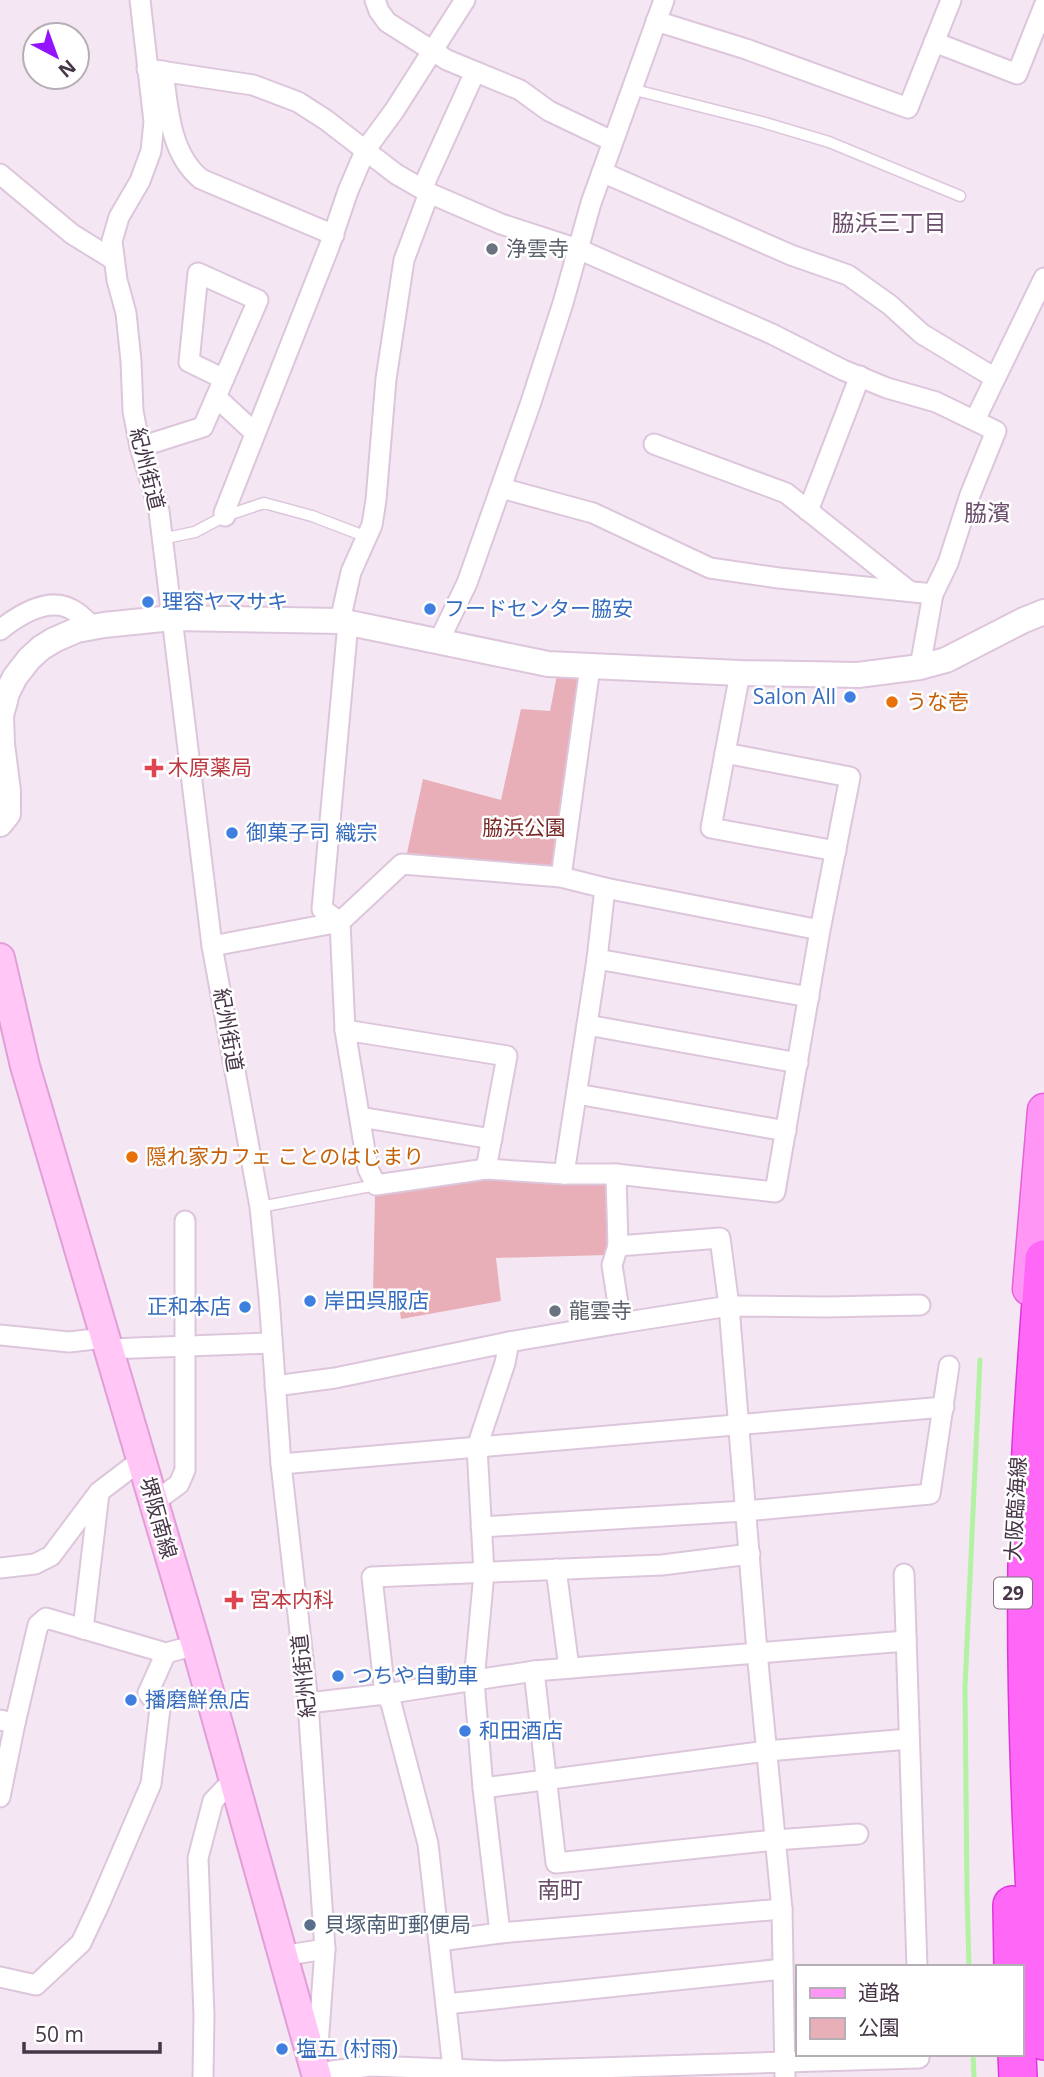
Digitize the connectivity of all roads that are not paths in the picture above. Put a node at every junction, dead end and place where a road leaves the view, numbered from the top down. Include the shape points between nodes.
1 (140, 0) edge
2 (375, 0) edge
3 (465, 0) edge
4 (664, 0) edge
5 (951, 0) edge
6 (1044, 6) edge
7 (656, 21) junction
8 (934, 42) junction
9 (432, 50) junction
10 (155, 70) junction
11 (475, 72) junction
12 (631, 89) junction
13 (612, 141) junction
14 (366, 149) junction
15 (602, 172) junction
16 (0, 174) edge
17 (426, 191) junction
18 (960, 196) dead end
19 (334, 234) junction
20 (578, 249) junction
21 (114, 260) junction
22 (1044, 278) edge
23 (860, 376) junction
24 (995, 378) junction
25 (224, 379) junction
26 (216, 397) junction
27 (975, 420) junction
28 (255, 433) junction
29 (654, 444) dead end
30 (140, 447) junction
31 (501, 488) junction
32 (808, 511) junction
33 (225, 516) junction
34 (367, 537) junction
35 (161, 539) junction
36 (909, 591) junction
37 (933, 594) junction
38 (1044, 612) edge
39 (172, 618) junction
40 (344, 622) junction
41 (93, 627) junction
42 (0, 630) edge
43 (438, 643) junction
44 (590, 667) junction
45 (920, 667) junction
46 (740, 673) junction
47 (724, 753) junction
48 (0, 824) edge
49 (836, 850) junction
50 (561, 877) junction
51 (606, 888) junction
52 (340, 922) junction
53 (820, 930) junction
54 (212, 946) junction
55 (0, 958) edge
56 (597, 958) junction
57 (809, 997) junction
58 (587, 1025) junction
59 (345, 1030) junction
60 (797, 1063) junction
61 (577, 1094) junction
62 (1044, 1110) edge
63 (360, 1117) junction
64 (786, 1131) junction
65 (492, 1139) junction
66 (486, 1169) junction
67 (565, 1174) junction
68 (616, 1174) junction
69 (376, 1185) junction
70 (260, 1207) junction
71 (185, 1221) dead end
72 (618, 1246) junction
73 (1044, 1259) edge
74 (920, 1305) dead end
75 (729, 1306) junction
76 (621, 1323) junction
77 (0, 1335) edge
78 (509, 1342) junction
79 (271, 1343) junction
80 (106, 1344) junction
81 (186, 1347) junction
82 (949, 1366) dead end
83 (275, 1385) junction
84 (944, 1407) junction
85 (740, 1424) junction
86 (477, 1447) junction
87 (141, 1460) junction
88 (281, 1464) junction
89 (99, 1492) junction
90 (153, 1503) junction
91 (745, 1511) junction
92 (481, 1527) junction
93 (750, 1554) junction
94 (0, 1568) edge
95 (556, 1569) junction
96 (484, 1573) junction
97 (904, 1574) dead end
98 (83, 1629) junction
99 (906, 1641) junction
100 (196, 1644) junction
101 (757, 1652) junction
102 (166, 1653) junction
103 (569, 1668) junction
104 (534, 1671) junction
105 (474, 1681) junction
106 (385, 1695) junction
107 (308, 1703) junction
108 (8, 1722) edge
109 (909, 1739) junction
110 (767, 1751) junction
111 (547, 1779) junction
112 (232, 1780) junction
113 (1018, 1781) junction
114 (483, 1788) junction
115 (0, 1797) edge
116 (858, 1834) dead end
117 (775, 1840) junction
118 (782, 1909) junction
119 (500, 1933) junction
120 (439, 1941) junction
121 (325, 1949) junction
122 (282, 1956) junction
123 (916, 1965) edge
124 (1013, 1965) edge
125 (1023, 1965) edge
126 (783, 1969) junction
127 (1023, 1975) edge
128 (0, 1977) edge
129 (446, 2004) junction
130 (1044, 2041) edge
131 (919, 2056) edge
132 (1017, 2056) edge
133 (453, 2069) junction
134 (785, 2069) edge
135 (499, 2074) edge
136 (316, 2075) edge
137 (204, 2077) edge
138 (1018, 2077) edge
139 (1033, 2077) edge

1 - 10 street, 紀州街道
2 - 9 street via 387,22
3 - 9 street
4 - 7 street
5 - 8 street
6 - 8 street via 1017,74
7 - 8 street via 908,108
7 - 12 street
9 - 11 street
9 - 14 street
10 - 14 street via 253,85 298,102
10 - 19 street via 180,152 194,174
10 - 21 street, 紀州街道 via 151,151 119,217 111,241
11 - 13 street via 520,90 550,111
11 - 17 street
12 - 13 street
12 - 18 lane via 829,142
13 - 15 street
14 - 17 street
14 - 19 street
15 - 20 street
15 - 24 street via 848,275 922,334
16 - 21 street via 72,234
17 - 20 street via 501,224
17 - 34 street via 404,260 386,379 376,500
19 - 28 street
20 - 23 street
20 - 31 street
21 - 30 street, 紀州街道 via 126,313
22 - 24 street
23 - 27 street
23 - 32 street
24 - 27 street
25 - 25 street via 258,300 198,273 189,362
25 - 26 street
26 - 28 street
26 - 30 street via 203,427
27 - 37 street via 996,431
28 - 33 street
29 - 32 street via 786,493
30 - 35 street, 紀州街道 via 159,511
31 - 36 street via 593,513 710,568
31 - 43 street via 467,583
32 - 36 street
33 - 34 lane via 264,503
33 - 35 lane via 195,532
34 - 40 street via 351,572
35 - 39 street, 紀州街道
36 - 37 street
37 - 45 street
38 - 45 street via 946,660
39 - 40 street
39 - 41 street
39 - 54 street, 紀州街道
40 - 43 street
40 - 52 street via 323,909
41 - 42 street via 74,610 57,605 35,607
41 - 48 street via 41,648 15,677 1,716 8,814
43 - 44 street via 548,664
44 - 46 street
44 - 50 street
45 - 46 street via 858,675
46 - 47 street
47 - 49 street via 850,777
47 - 49 street via 711,828
49 - 53 street
50 - 51 street
50 - 52 street via 401,864
51 - 53 street
51 - 56 street
52 - 54 street
52 - 59 street
53 - 57 street
54 - 70 street, 紀州街道
55 - 80 main road, 堺阪南線 via 25,1066
56 - 57 street
56 - 58 street
57 - 60 street
58 - 60 street
58 - 61 street
59 - 63 street
59 - 65 street via 507,1056
60 - 64 street
61 - 64 street
61 - 67 street
62 - 113 main road, 大阪臨海線 / 29 via 1029,1277 1013,1577
63 - 65 street
63 - 69 street via 368,1169
64 - 68 street via 775,1192
65 - 66 street
66 - 67 street
66 - 69 street
67 - 68 street
68 - 72 street
69 - 70 lane
70 - 79 street, 紀州街道
71 - 81 street
72 - 75 street via 720,1238
72 - 76 street via 612,1265
73 - 130 highway via 1027,1577 1034,1894
74 - 75 street
75 - 76 street
75 - 85 street
76 - 78 street
77 - 80 street
78 - 83 street via 335,1378
78 - 86 street
79 - 81 street
79 - 83 street, 紀州街道
80 - 81 street
80 - 87 main road, 堺阪南線
81 - 90 street via 185,1470 179,1484
82 - 84 street
83 - 88 street, 紀州街道
84 - 85 street
84 - 91 street via 930,1494
85 - 86 street
85 - 91 street
86 - 88 street
86 - 92 street
87 - 89 street
87 - 90 main road, 堺阪南線
88 - 107 street, 紀州街道
89 - 94 street via 51,1556 35,1564
89 - 98 street
90 - 100 main road, 堺阪南線
91 - 92 street
91 - 93 street
92 - 96 street
93 - 95 street via 662,1565
93 - 101 street
95 - 96 street
95 - 103 street
96 - 105 street
96 - 106 street via 372,1577
97 - 99 street
98 - 102 street
98 - 108 street via 46,1618 38,1625
99 - 101 street
99 - 109 street
100 - 102 street
100 - 112 main road, 堺阪南線
101 - 103 street
101 - 110 street
102 - 128 street via 148,1693 160,1708 151,1784 80,1943 36,1985
103 - 104 street
104 - 105 street
104 - 111 street
105 - 106 street
105 - 114 street
106 - 107 street
106 - 120 street via 391,1703 428,1844
107 - 121 street, 紀州街道
108 - 115 street
109 - 110 street
109 - 123 street
110 - 111 street
110 - 117 street
111 - 114 street
111 - 117 street via 556,1863
112 - 122 main road, 堺阪南線
112 - 137 street via 212,1801 198,1858
113 - 124 highway
113 - 125 main road, 大阪臨海線 / 29
114 - 119 street
116 - 117 street
117 - 118 street
118 - 119 street
118 - 126 street
119 - 120 street
120 - 129 street
121 - 122 street
121 - 136 street, 紀州街道
122 - 136 main road, 堺阪南線
126 - 129 street
126 - 134 street
127 - 139 main road, 大阪臨海線 / 29
129 - 133 street
131 - 134 street
132 - 138 highway
133 - 135 street
133 - 136 street via 371,2066
134 - 135 street

